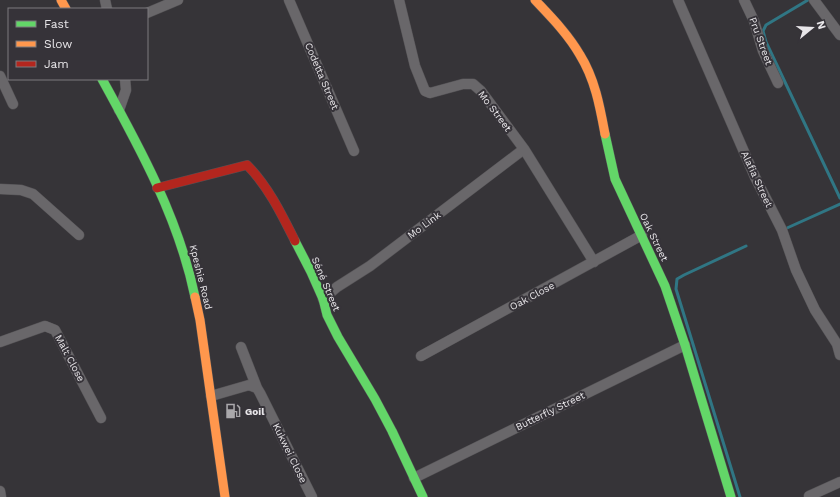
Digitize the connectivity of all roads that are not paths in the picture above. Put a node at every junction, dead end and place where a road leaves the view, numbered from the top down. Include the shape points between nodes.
1 (178, 0) edge
2 (289, 0) edge
3 (398, 0) edge
4 (535, 0) edge
5 (678, 0) edge
6 (744, 0) edge
7 (816, 3) edge
8 (148, 13) edge
9 (840, 35) edge
10 (0, 76) edge
11 (103, 80) edge
12 (125, 80) edge
13 (778, 83) dead end
14 (14, 104) dead end
15 (119, 110) junction
16 (524, 150) junction
17 (354, 151) dead end
18 (157, 188) junction
19 (0, 189) edge
20 (79, 235) dead end
21 (642, 235) junction
22 (594, 262) junction
23 (323, 299) junction
24 (0, 342) edge
25 (839, 344) edge
26 (685, 345) junction
27 (241, 347) dead end
28 (840, 355) edge
29 (421, 356) dead end
30 (257, 388) junction
31 (211, 396) junction
32 (101, 418) dead end
33 (414, 478) junction
34 (840, 482) edge
35 (0, 491) edge
36 (809, 496) dead end
37 (1, 497) edge
38 (225, 497) edge
39 (312, 497) edge
40 (423, 497) edge
41 (731, 497) edge

1 - 8 street
2 - 17 street, Codetta Street
3 - 16 street, Mo Street via 415,66 425,91 430,93 472,84 482,90
4 - 21 street, Oak Street via 572,42 586,65 599,105 615,179
5 - 25 street, Alafia Street via 755,177 782,230 796,270 815,310
6 - 13 street, Pru Street
7 - 9 street
10 - 14 street
11 - 15 street, Kpeshie Road
12 - 15 street via 126,90
15 - 18 street, Kpeshie Road via 138,144
16 - 22 street, Mo Street
16 - 23 street, Mo Link
18 - 23 street, Séné Street via 247,165 257,175 272,199
18 - 31 street, Kpeshie Road via 174,224 191,276
19 - 20 street via 21,190 33,194
21 - 22 street, Oak Close
21 - 26 street, Oak Street via 665,286
22 - 29 street, Oak Close
23 - 33 street, Séné Street via 327,315 338,337 375,399
24 - 32 street, Malt Close via 46,326 55,330
25 - 28 street, Alafia Street
26 - 33 street, Butterfly Street
26 - 41 street, Oak Street
27 - 30 street, Kukwei Close
30 - 31 street via 249,385
30 - 39 street, Kukwei Close
31 - 38 street, Kpeshie Road
33 - 40 street, Séné Street
34 - 36 street
35 - 37 street

